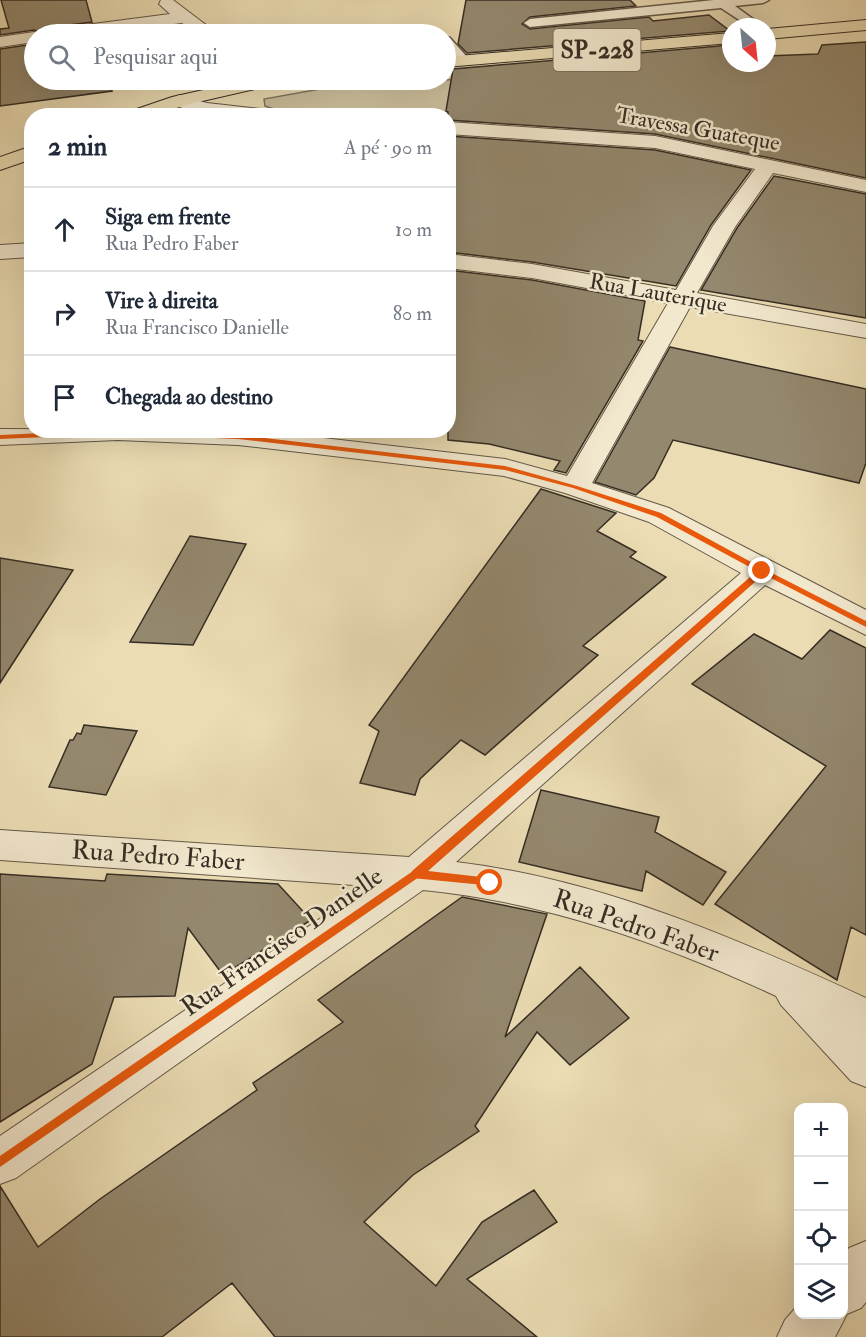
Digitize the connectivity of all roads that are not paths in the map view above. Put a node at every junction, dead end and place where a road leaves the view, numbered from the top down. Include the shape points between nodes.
1 (162, 0) edge
2 (763, 0) edge
3 (720, 2) edge
4 (185, 17) junction
5 (744, 18) edge
6 (530, 23) dead end
7 (131, 24) edge
8 (195, 24) edge
9 (866, 25) edge
10 (776, 31) edge
11 (24, 38) edge
12 (722, 39) edge
13 (0, 42) edge
14 (456, 62) edge
15 (227, 90) edge
16 (179, 101) junction
17 (158, 108) edge
18 (202, 108) edge
19 (456, 128) edge
20 (24, 155) edge
21 (0, 164) edge
22 (768, 164) junction
23 (866, 186) edge
24 (24, 250) edge
25 (0, 252) edge
26 (456, 262) edge
27 (683, 296) junction
28 (866, 331) edge
29 (24, 436) edge
30 (0, 437) edge
31 (247, 438) edge
32 (576, 487) junction
33 (762, 571) junction
34 (866, 624) edge
35 (0, 845) edge
36 (416, 874) junction
37 (780, 977) junction
38 (866, 1018) edge
39 (866, 1067) edge
40 (0, 1162) edge
41 (866, 1265) edge
42 (848, 1285) edge
43 (818, 1319) edge
44 (802, 1337) edge

1 - 4 street
2 - 3 lane
3 - 5 lane
3 - 6 lane
4 - 7 street
4 - 8 street
9 - 10 main road
11 - 13 street
12 - 14 main road, SP-228
15 - 16 main road
16 - 17 main road
16 - 18 street
19 - 22 street, Travessa Guateque via 628,138
20 - 21 main road
22 - 23 street, Travessa Guateque
22 - 27 street via 724,226
24 - 25 street
26 - 27 street, Rua Lauterique
27 - 28 street, Rua Lauterique
27 - 32 street
29 - 30 street
31 - 32 street via 461,461
32 - 33 street via 659,515
33 - 34 street
33 - 36 street, Rua Francisco Danielle
35 - 36 street, Rua Pedro Faber
36 - 37 street, Rua Pedro Faber via 490,883 616,914
36 - 40 street, Rua Francisco Danielle
37 - 38 street, Rua Pedro Faber
37 - 39 street
41 - 42 street
43 - 44 street

